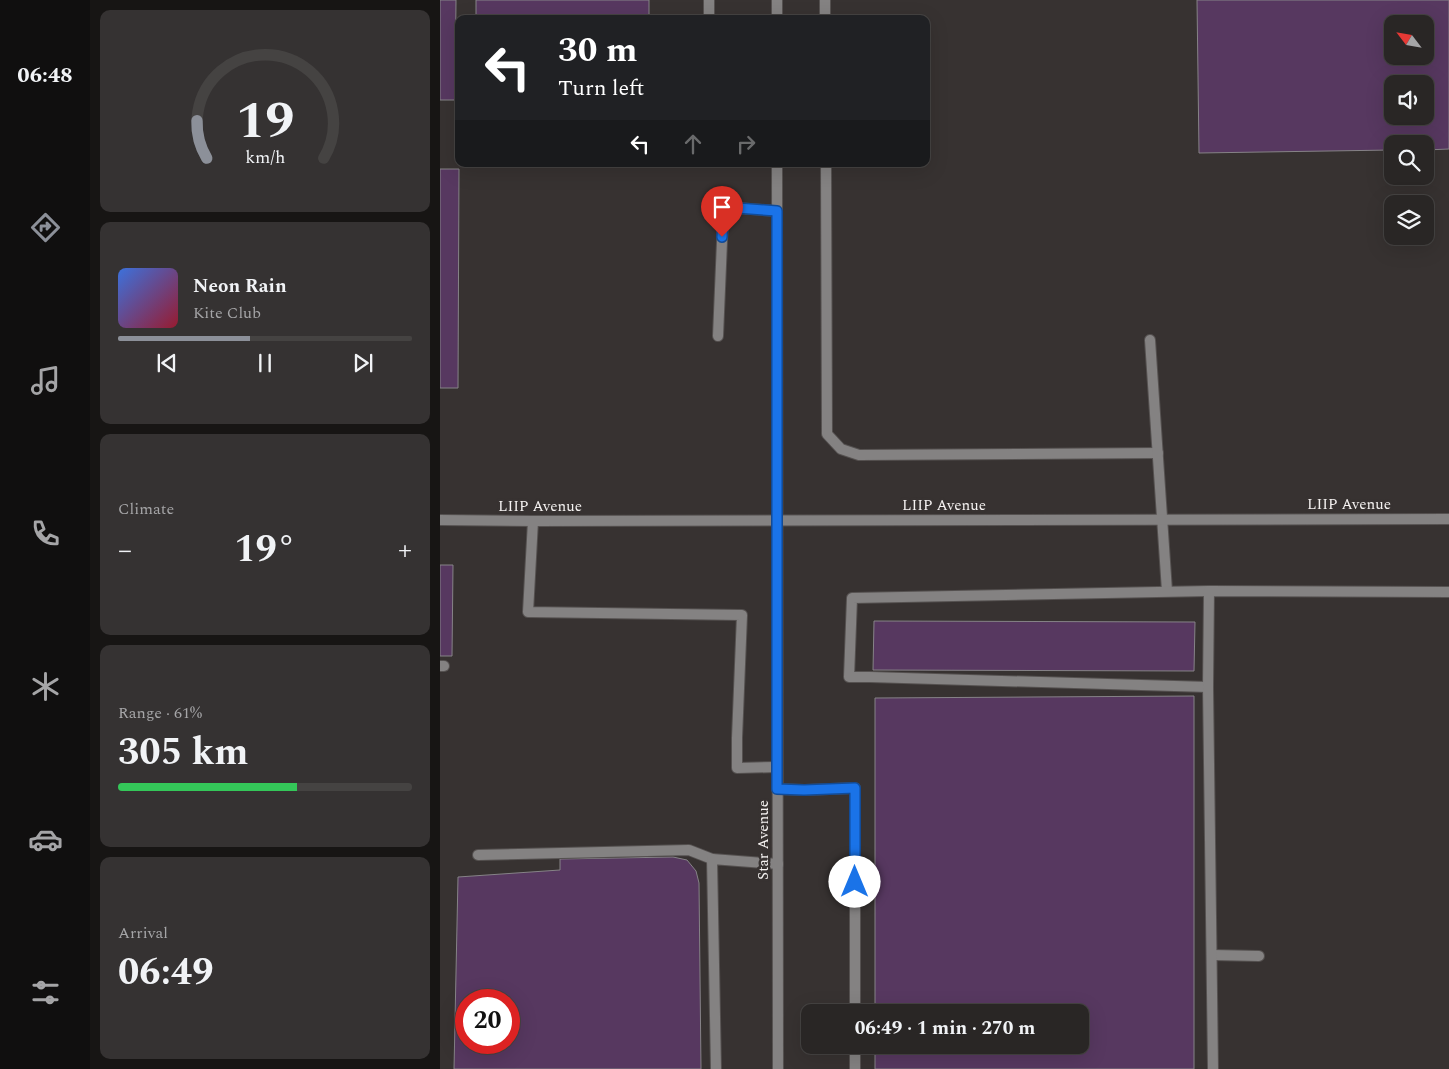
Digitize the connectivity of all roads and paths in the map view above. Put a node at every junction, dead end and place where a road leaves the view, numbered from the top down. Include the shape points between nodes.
1 (709, 0) edge
2 (777, 0) edge
3 (825, 0) edge
4 (709, 15) edge
5 (777, 15) edge
6 (825, 15) edge
7 (777, 167) edge
8 (826, 167) edge
9 (777, 211) junction
10 (718, 336) dead end
11 (1150, 340) dead end
12 (1158, 453) junction
13 (1163, 519) junction
14 (1449, 519) edge
15 (440, 520) edge
16 (533, 521) junction
17 (777, 521) junction
18 (1167, 591) junction
19 (1209, 591) junction
20 (1449, 592) edge
21 (1208, 687) junction
22 (777, 767) junction
23 (777, 789) junction
24 (478, 855) dead end
25 (712, 859) junction
26 (778, 864) junction
27 (1212, 955) junction
28 (1259, 956) dead end
29 (855, 1004) edge
30 (855, 1054) edge
31 (716, 1069) edge
32 (778, 1069) edge
33 (855, 1069) edge
34 (1212, 1069) edge

1 - 4 street
2 - 5 street
3 - 6 street
7 - 9 street, Star Avenue
8 - 12 street via 827,434 841,449 859,455
9 - 10 street via 737,208 723,218
9 - 17 street, Star Avenue
11 - 12 street
12 - 13 street
13 - 14 street, LIIP Avenue
13 - 17 street, LIIP Avenue
13 - 18 street
15 - 16 street, LIIP Avenue
16 - 17 street, LIIP Avenue
16 - 22 street via 528,612 742,615 737,768
17 - 22 street, Star Avenue
18 - 19 street
18 - 21 street via 852,598 849,677
19 - 20 street
19 - 21 street
21 - 27 street
22 - 23 street, Star Avenue
23 - 26 street, Star Avenue
23 - 29 street via 855,788
24 - 25 street via 689,850
25 - 26 street
25 - 31 street
26 - 32 street, Star Avenue
27 - 28 street
27 - 34 street
30 - 33 street

